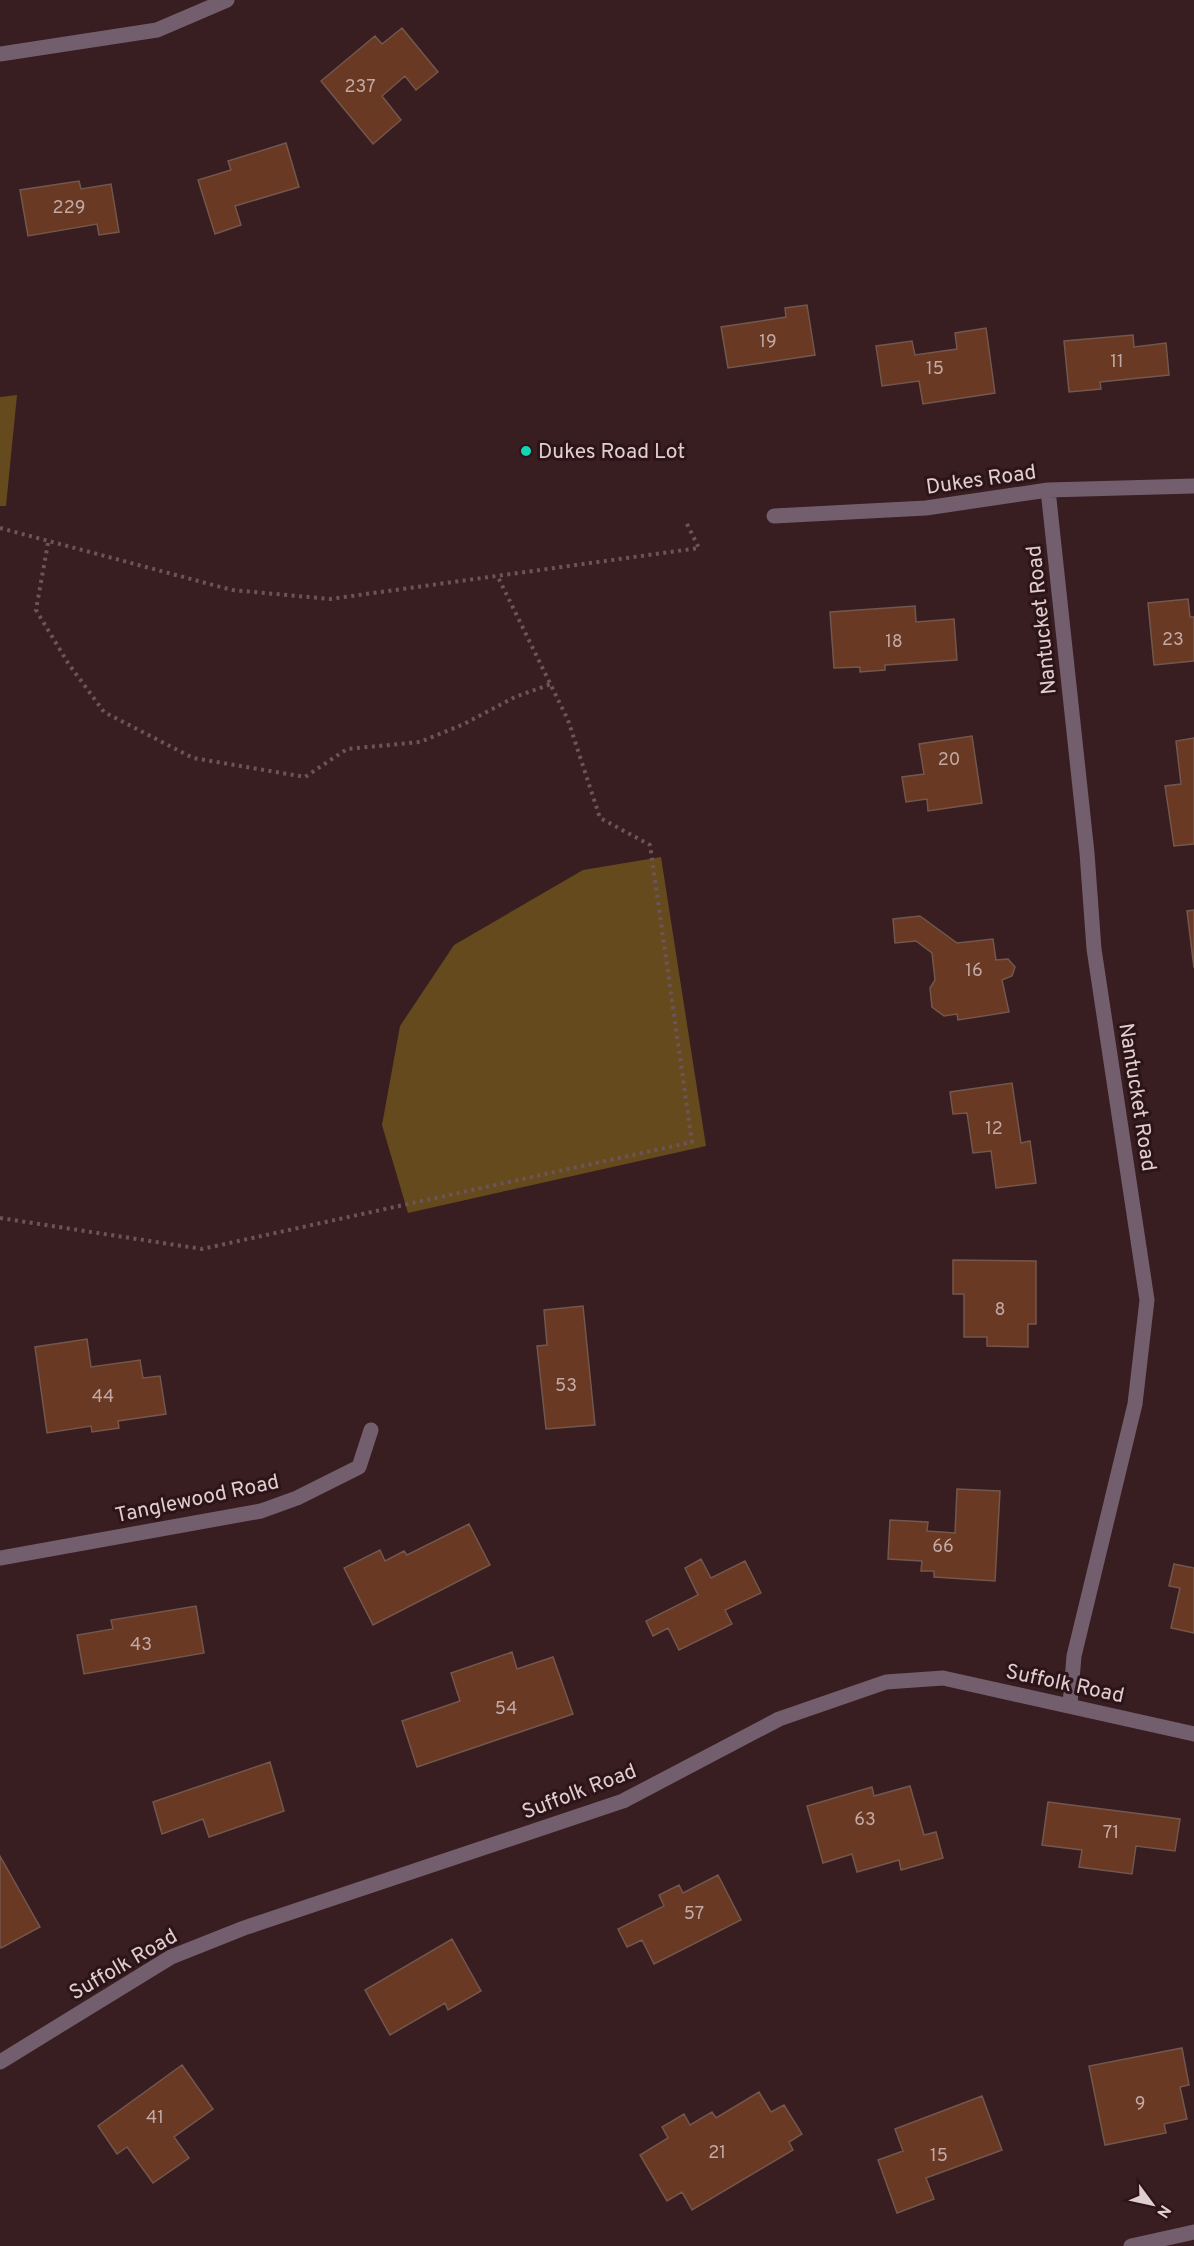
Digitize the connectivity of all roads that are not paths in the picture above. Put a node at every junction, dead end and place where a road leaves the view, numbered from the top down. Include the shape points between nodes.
1 (227, 0) edge
2 (0, 54) edge
3 (1194, 486) edge
4 (1048, 490) junction
5 (774, 516) dead end
6 (371, 1430) dead end
7 (0, 1558) edge
8 (1071, 1704) junction
9 (1194, 1734) edge
10 (0, 2062) edge
11 (1194, 2232) edge
12 (1131, 2246) edge

1 - 2 street via 157,30
3 - 4 street, Dukes Road
4 - 5 street, Dukes Road via 926,508
4 - 8 street, Nantucket Road via 1094,949 1147,1300 1135,1404 1074,1656
6 - 7 street, Tanglewood Road via 359,1467 261,1511
8 - 9 street, Suffolk Road
8 - 10 street, Suffolk Road via 943,1678 886,1682 779,1719 622,1801 244,1928 171,1957
11 - 12 street

